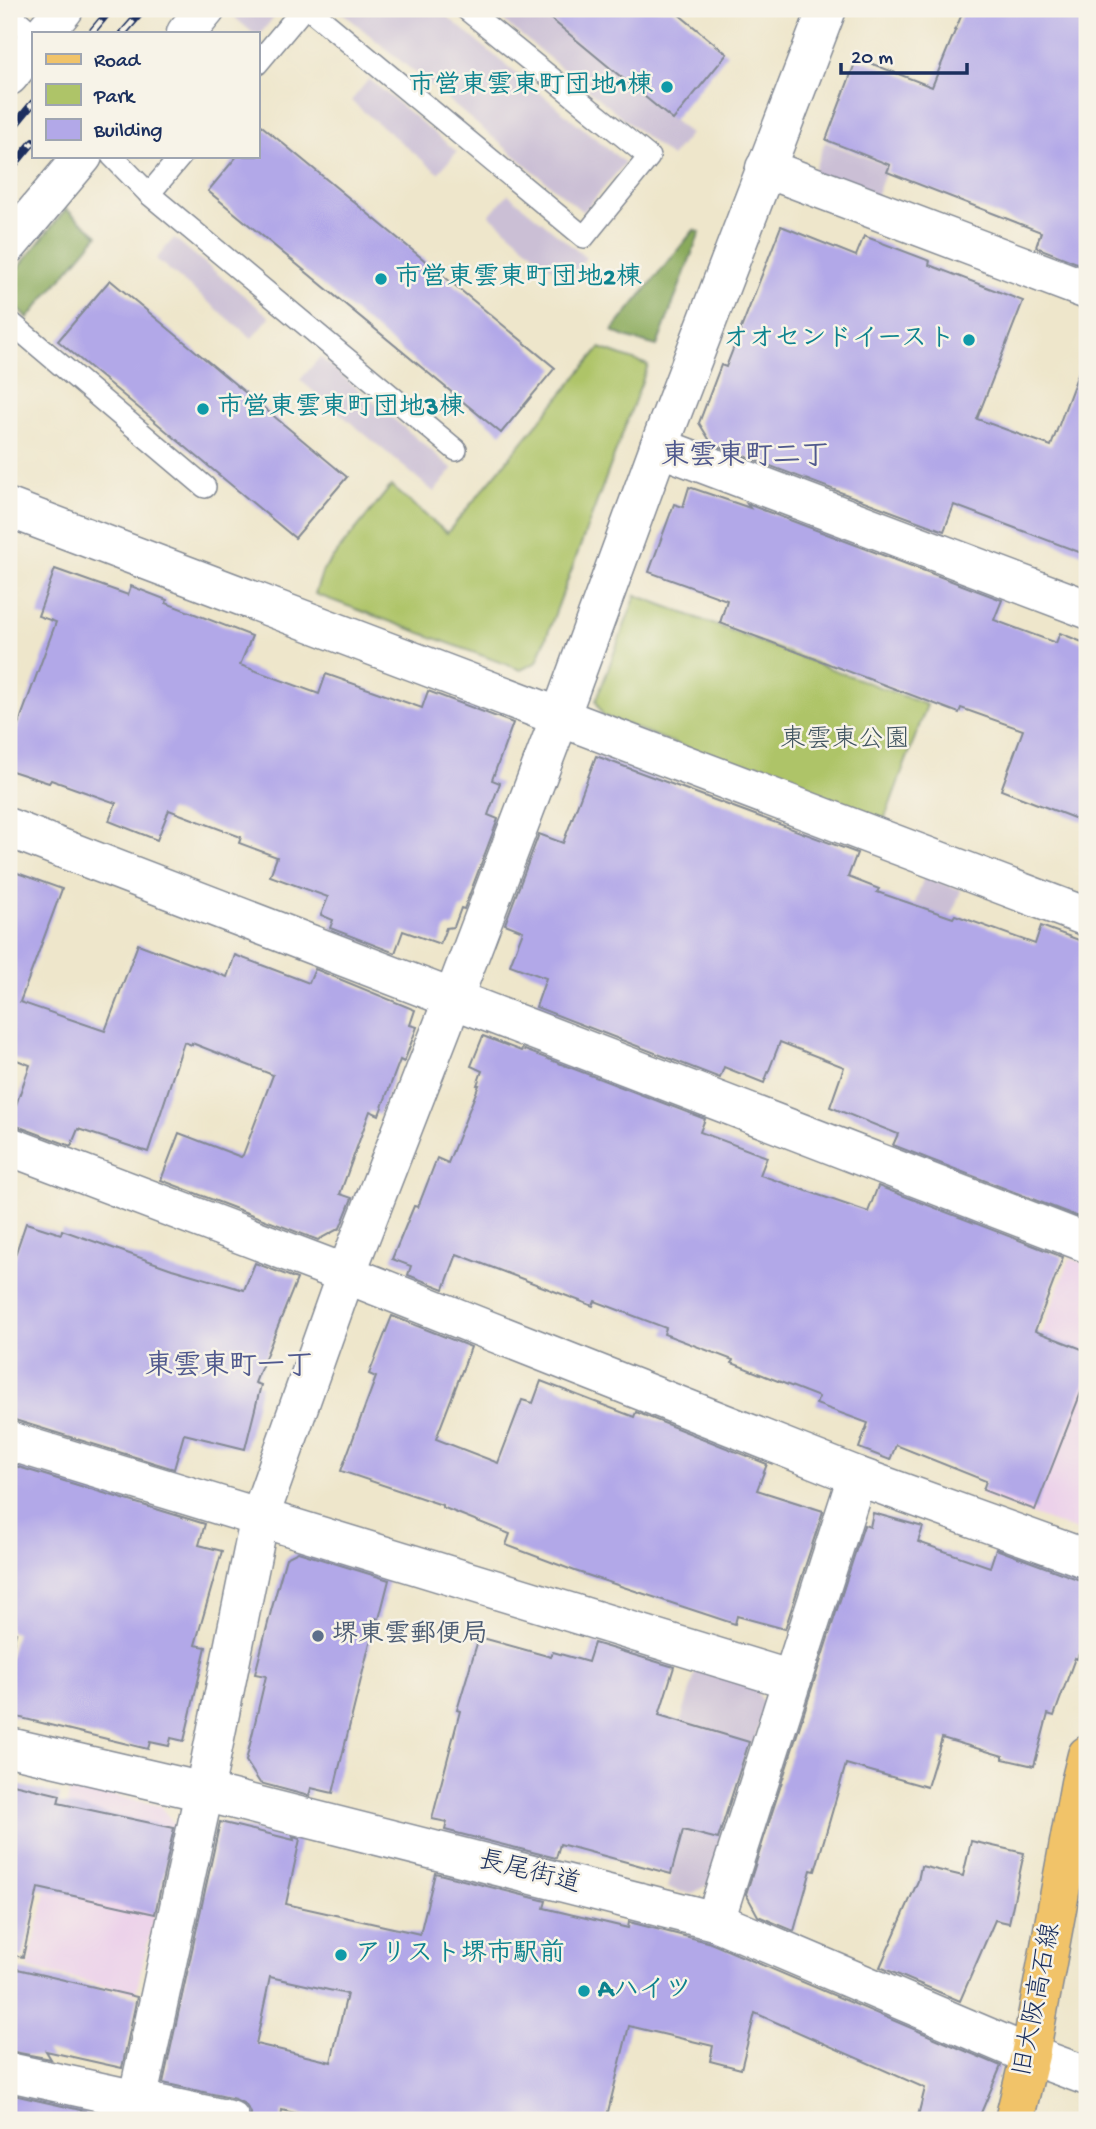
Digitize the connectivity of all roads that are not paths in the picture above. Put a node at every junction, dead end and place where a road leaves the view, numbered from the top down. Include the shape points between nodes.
1 (64, 9) edge
2 (206, 9) edge
3 (303, 9) edge
4 (309, 9) edge
5 (466, 9) edge
6 (827, 9) edge
7 (9, 13) edge
8 (45, 32) edge
9 (187, 32) edge
10 (32, 33) edge
11 (32, 47) edge
12 (259, 62) edge
13 (9, 76) edge
14 (81, 158) edge
15 (114, 158) edge
16 (179, 158) edge
17 (765, 168) junction
18 (149, 194) junction
19 (9, 244) edge
20 (1087, 290) edge
21 (9, 321) edge
22 (659, 447) junction
23 (456, 450) dead end
24 (205, 487) dead end
25 (9, 508) edge
26 (1087, 609) edge
27 (560, 717) junction
28 (9, 828) edge
29 (1087, 917) edge
30 (453, 999) junction
31 (9, 1146) edge
32 (1087, 1243) edge
33 (346, 1274) junction
34 (9, 1441) edge
35 (857, 1476) junction
36 (260, 1516) junction
37 (1087, 1559) edge
38 (792, 1680) junction
39 (9, 1746) edge
40 (1087, 1755) edge
41 (204, 1792) junction
42 (715, 1921) junction
43 (1030, 2055) junction
44 (9, 2072) edge
45 (1087, 2076) edge
46 (135, 2110) edge
47 (230, 2120) edge
48 (1014, 2120) edge

1 - 8 street
2 - 9 street
3 - 12 lane
4 - 5 lane via 584,237 649,157
6 - 17 street
7 - 10 lane
11 - 13 street
14 - 19 street
15 - 18 lane
16 - 18 lane
17 - 20 street
17 - 22 street
18 - 23 lane
21 - 24 lane
22 - 26 street
22 - 27 street
25 - 27 street
27 - 29 street
27 - 30 street
28 - 30 street
30 - 32 street
30 - 33 street
31 - 33 street
33 - 35 street
33 - 36 street
34 - 36 street
35 - 37 street
35 - 38 street
36 - 38 street
36 - 41 street
38 - 42 street
39 - 41 street, 長尾街道
40 - 43 main road, 旧大阪高石線
41 - 42 street, 長尾街道
41 - 46 street
42 - 43 street, 長尾街道
43 - 45 street, 長尾街道
43 - 48 main road, 旧大阪高石線
44 - 46 street
46 - 47 street

